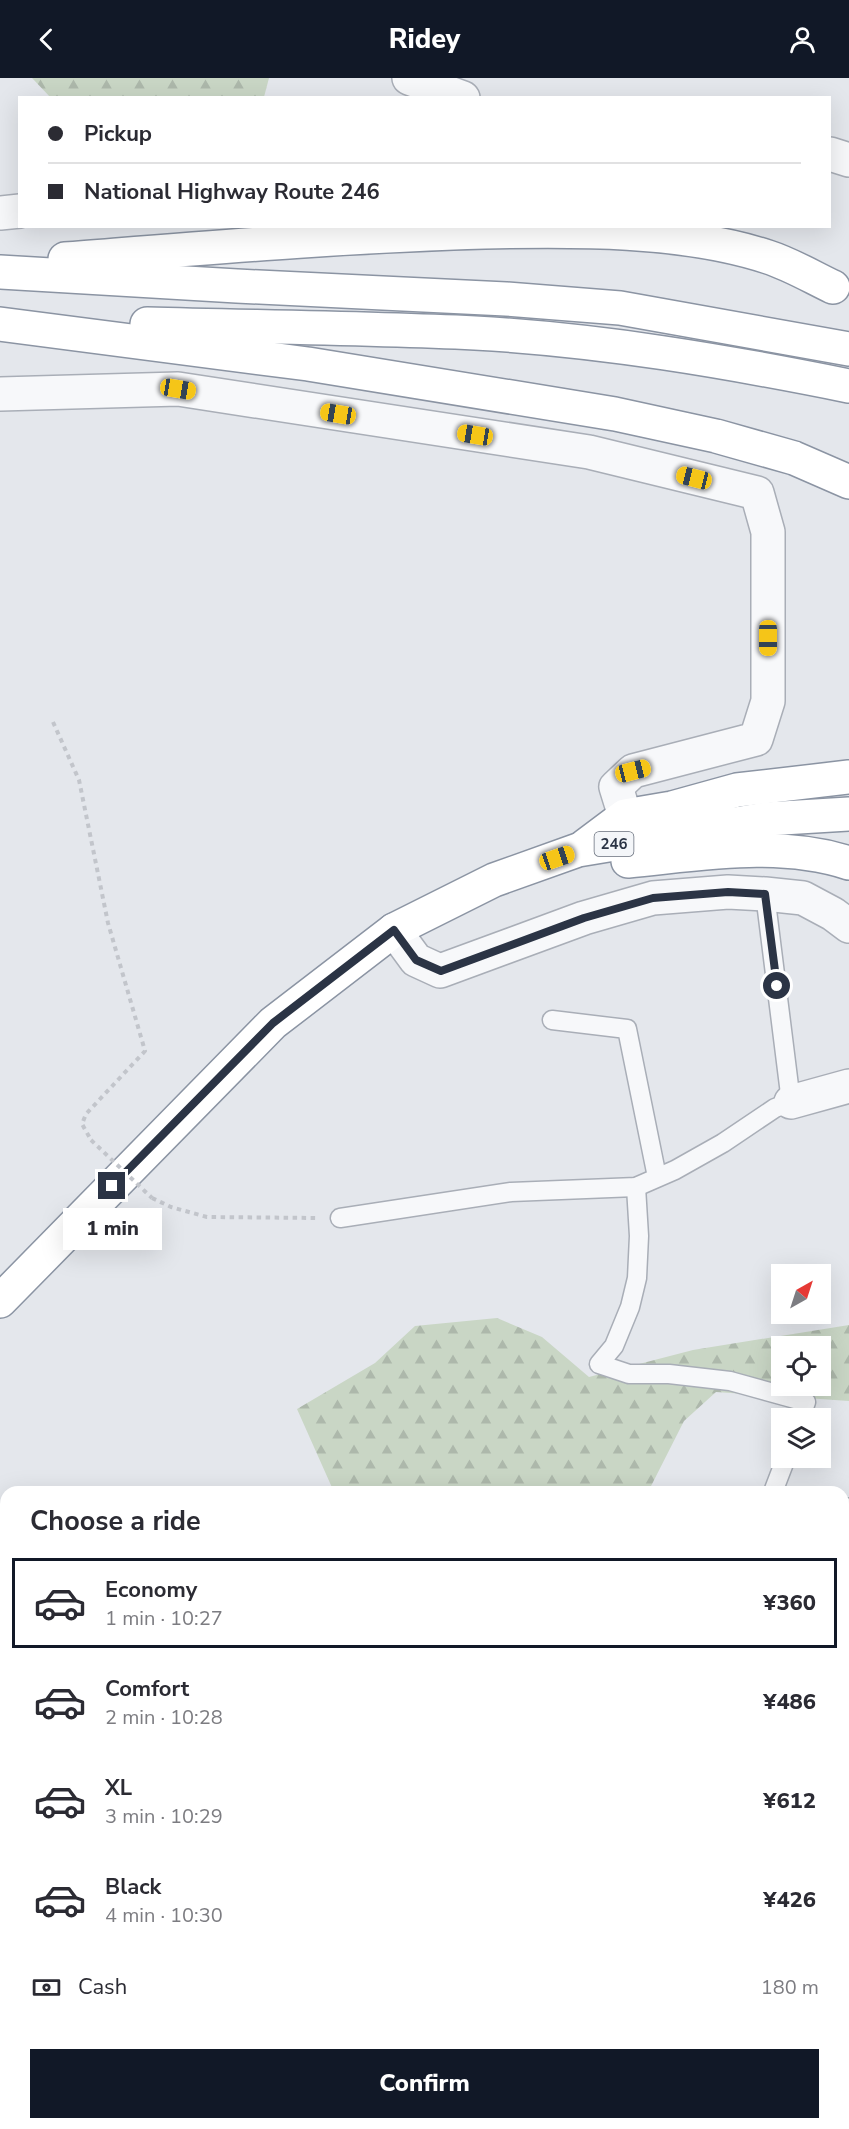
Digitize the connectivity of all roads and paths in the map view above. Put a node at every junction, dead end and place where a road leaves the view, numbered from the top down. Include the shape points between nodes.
1 (409, 78) edge
2 (458, 96) edge
3 (831, 154) edge
4 (849, 160) edge
5 (18, 211) edge
6 (0, 213) edge
7 (0, 265) edge
8 (0, 272) edge
9 (833, 287) dead end
10 (0, 322) edge
11 (849, 349) edge
12 (849, 386) edge
13 (0, 394) edge
14 (849, 482) edge
15 (53, 722) dead end
16 (849, 777) edge
17 (849, 814) edge
18 (625, 816) junction
19 (578, 850) junction
20 (849, 863) edge
21 (494, 880) junction
22 (765, 894) junction
23 (849, 926) edge
24 (394, 930) junction
25 (552, 1020) dead end
26 (849, 1086) edge
27 (792, 1102) junction
28 (657, 1178) junction
29 (636, 1187) junction
30 (340, 1218) joint
31 (0, 1301) edge
32 (804, 1408) edge
33 (782, 1468) edge
34 (775, 1486) edge

1 - 2 street
3 - 4 street
5 - 6 street
7 - 9 main road via 391,234 546,231 661,236 714,243 769,257
8 - 11 main road via 621,308
10 - 12 main road via 476,333 639,348
10 - 14 main road via 309,364 615,414 716,435 794,458
13 - 18 street via 178,389 590,452 757,493 768,532 768,701 756,739 633,771 616,787
15 - 30 path, bridge via 79,780 108,923 145,1051 86,1114 82,1124 91,1140 152,1198 171,1207 207,1217
16 - 18 main road via 737,790
17 - 19 main road, 246 via 766,819
18 - 19 main road
19 - 21 main road, 246
20 - 21 main road via 817,854 725,851
21 - 24 main road, 246
22 - 23 street via 803,898
22 - 24 street via 728,892 653,898 584,918 441,971 416,960
22 - 27 lane
24 - 31 main road, 246 via 273,1023
25 - 28 lane via 627,1029
26 - 27 street
27 - 28 lane
28 - 29 lane
29 - 30 lane via 511,1192
29 - 32 lane via 637,1278 614,1346 599,1364 629,1374 730,1381 806,1402
33 - 34 lane

